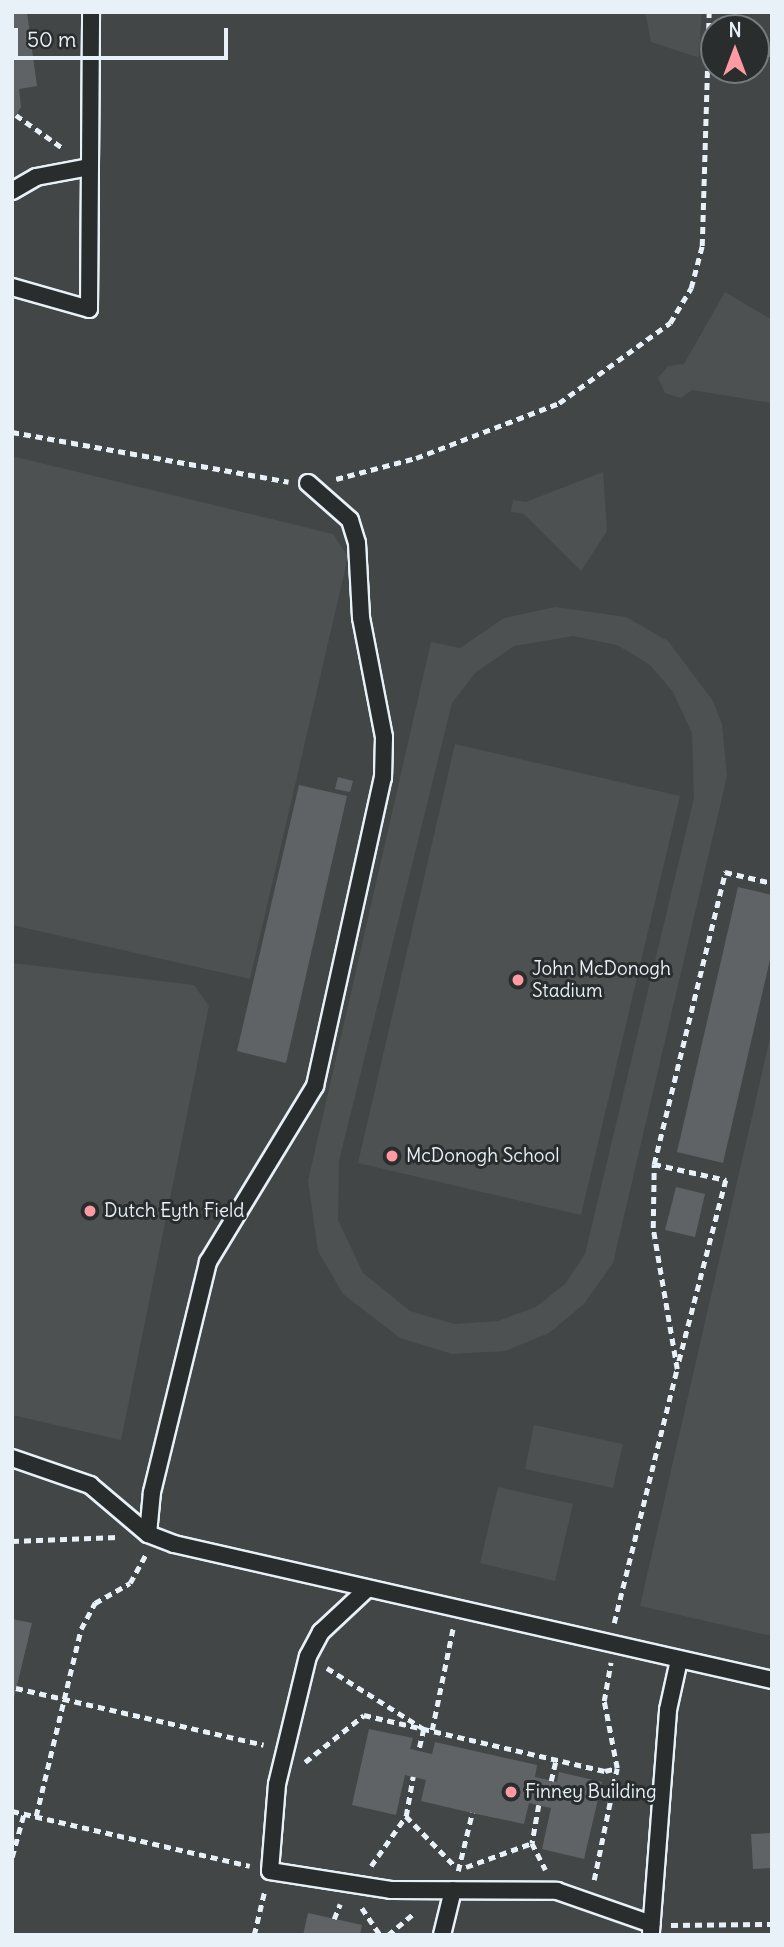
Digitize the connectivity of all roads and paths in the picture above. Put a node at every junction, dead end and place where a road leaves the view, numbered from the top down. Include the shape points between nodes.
1 (91, 12) edge
2 (709, 12) edge
3 (16, 115) dead end
4 (90, 167) junction
5 (12, 191) edge
6 (12, 287) edge
7 (12, 432) edge
8 (308, 483) junction
9 (772, 883) edge
10 (654, 1164) junction
11 (677, 1369) junction
12 (12, 1458) edge
13 (148, 1534) junction
14 (12, 1541) edge
15 (366, 1590) junction
16 (457, 1610) junction
17 (612, 1645) junction
18 (308, 1656) junction
19 (679, 1660) junction
20 (772, 1680) edge
21 (16, 1688) dead end
22 (66, 1699) junction
23 (424, 1729) junction
24 (432, 1730) junction
25 (285, 1750) junction
26 (419, 1751) dead end
27 (556, 1760) junction
28 (617, 1768) junction
29 (414, 1777) dead end
30 (551, 1781) dead end
31 (277, 1784) junction
32 (539, 1805) dead end
33 (12, 1811) edge
34 (24, 1813) junction
35 (472, 1813) dead end
36 (36, 1816) junction
37 (406, 1816) junction
38 (532, 1843) junction
39 (12, 1857) edge
40 (458, 1870) junction
41 (270, 1871) junction
42 (357, 1886) junction
43 (453, 1890) junction
44 (557, 1891) junction
45 (589, 1900) junction
46 (772, 1924) edge
47 (651, 1929) edge
48 (254, 1935) edge
49 (380, 1935) edge
50 (442, 1935) edge

1 - 4 lane
2 - 8 path via 702,246 691,288 670,323 559,404 509,426 356,476
3 - 4 path
4 - 5 lane via 36,177
4 - 6 lane via 89,309
7 - 8 path
8 - 13 lane via 350,520 357,543 362,617 384,737 383,778 315,1086 208,1262 152,1492
9 - 10 path via 725,872
10 - 11 path via 653,1228
10 - 11 path via 726,1180
11 - 17 path
12 - 13 lane via 90,1485
13 - 14 path
13 - 15 lane
13 - 22 path via 137,1575 95,1603 81,1629
15 - 16 lane
15 - 18 lane via 321,1632
16 - 17 lane
16 - 24 path
17 - 19 lane
17 - 28 path via 604,1701
18 - 23 path
18 - 25 lane
19 - 20 lane
19 - 47 lane via 668,1710
21 - 22 path
22 - 25 path
22 - 36 path
23 - 24 path
23 - 26 path
23 - 31 path via 364,1715
24 - 27 path
25 - 31 lane
27 - 28 path
27 - 30 path
28 - 45 path
29 - 37 path
31 - 41 lane
32 - 38 path
33 - 34 path
34 - 36 path
34 - 39 path
35 - 40 path
36 - 41 path
37 - 40 path
37 - 42 path
38 - 40 path
38 - 44 path
40 - 43 path
41 - 42 lane
41 - 48 path
42 - 43 lane
42 - 49 path
43 - 44 lane
43 - 50 lane
44 - 45 lane
45 - 47 lane
46 - 47 path

